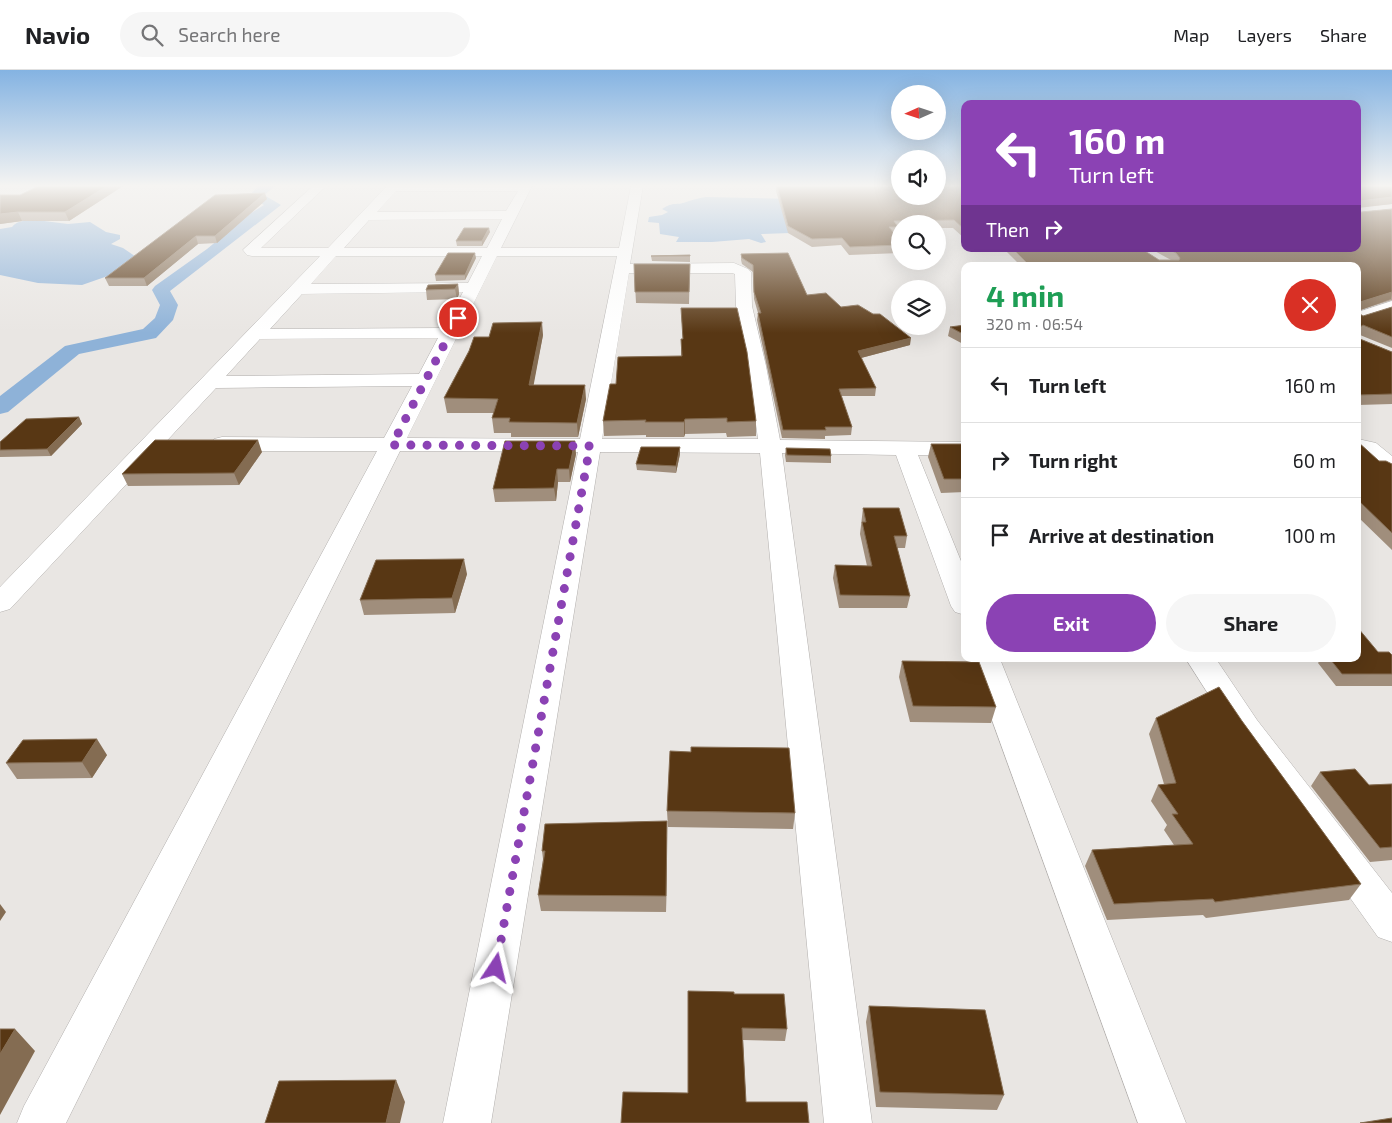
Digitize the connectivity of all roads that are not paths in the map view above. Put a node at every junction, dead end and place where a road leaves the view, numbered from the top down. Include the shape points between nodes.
1 (266, 235) edge
2 (348, 235) edge
3 (501, 235) edge
4 (628, 235) edge
5 (492, 251) junction
6 (332, 252) junction
7 (624, 261) junction
8 (474, 287) junction
9 (298, 289) junction
10 (1392, 306) edge
11 (1361, 317) edge
12 (450, 333) junction
13 (255, 334) junction
14 (426, 380) junction
15 (210, 382) junction
16 (153, 443) junction
17 (392, 445) junction
18 (590, 446) junction
19 (770, 446) junction
20 (1361, 447) edge
21 (905, 449) junction
22 (961, 449) edge
23 (1392, 468) edge
24 (961, 596) edge
25 (0, 603) edge
26 (986, 662) edge
27 (1202, 662) edge
28 (1392, 924) edge
29 (41, 1123) edge
30 (467, 1123) edge
31 (848, 1123) edge
32 (1162, 1123) edge

1 - 6 street via 250,250 257,253
2 - 6 street
3 - 5 street
4 - 7 street
5 - 6 street
5 - 7 street
5 - 8 street
6 - 9 street
7 - 18 street
7 - 19 street via 734,268 743,272 744,306
8 - 9 street
8 - 12 street
9 - 13 street
10 - 11 street
12 - 13 street
12 - 14 street
13 - 15 street
14 - 15 street
14 - 17 street
15 - 16 street
16 - 17 street
16 - 25 street
17 - 18 street
17 - 29 street
18 - 19 street
18 - 30 street
19 - 21 street
19 - 31 street
20 - 23 street via 1368,448
21 - 22 street
21 - 24 street
26 - 32 street
27 - 28 street via 1246,728

